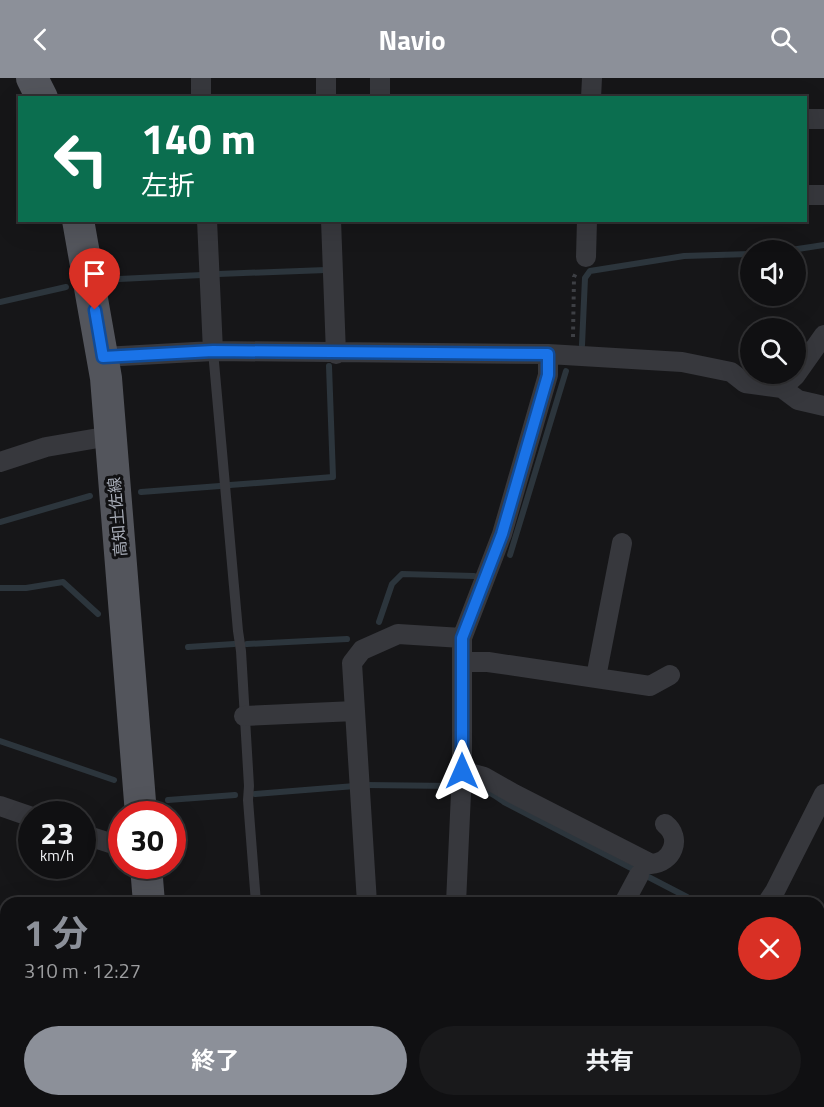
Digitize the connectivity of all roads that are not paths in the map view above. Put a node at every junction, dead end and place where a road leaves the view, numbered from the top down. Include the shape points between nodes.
1 (32, 78) edge
2 (201, 78) edge
3 (326, 78) edge
4 (380, 78) edge
5 (592, 78) edge
6 (41, 96) edge
7 (201, 96) edge
8 (326, 96) edge
9 (380, 96) edge
10 (591, 96) edge
11 (807, 119) edge
12 (824, 119) edge
13 (807, 195) edge
14 (824, 195) edge
15 (78, 222) edge
16 (207, 222) edge
17 (331, 222) edge
18 (587, 222) edge
19 (586, 257) road end
20 (824, 335) edge
21 (213, 351) junction
22 (336, 354) junction
23 (548, 354) junction
24 (103, 357) junction
25 (782, 388) junction
26 (824, 406) edge
27 (110, 436) junction
28 (0, 462) edge
29 (622, 543) dead end
30 (462, 638) junction
31 (462, 662) junction
32 (670, 675) dead end
33 (596, 677) junction
34 (355, 711) junction
35 (244, 716) junction
36 (462, 771) junction
37 (824, 794) edge
38 (140, 801) edge
39 (0, 806) edge
40 (18, 812) edge
41 (665, 824) dead end
42 (639, 876) dead end
43 (147, 879) edge
44 (149, 897) edge
45 (256, 897) edge
46 (367, 897) edge
47 (456, 897) edge
48 (627, 897) edge
49 (771, 897) edge

1 - 6 main road
2 - 7 street
3 - 8 street
4 - 9 street
5 - 10 street
11 - 12 street
13 - 14 street
15 - 24 main road, 高知土佐線
16 - 21 street
17 - 22 street
18 - 19 street
20 - 25 street
21 - 22 street
21 - 24 street
21 - 35 lane
22 - 23 street
23 - 25 street via 682,362 731,372 745,383
23 - 30 street via 548,375 502,534
24 - 27 main road, 高知土佐線
25 - 26 street via 798,400
27 - 28 street via 46,447
27 - 38 main road, 高知土佐線
29 - 33 street
30 - 31 street
30 - 34 street via 398,634 362,650 352,663
31 - 33 street
31 - 36 street
32 - 33 street via 650,686
34 - 35 street
34 - 46 street
35 - 45 lane
36 - 41 street via 484,777 651,864 666,858 673,849 674,834
36 - 47 street
37 - 49 street
39 - 40 street
42 - 48 street
43 - 44 main road

